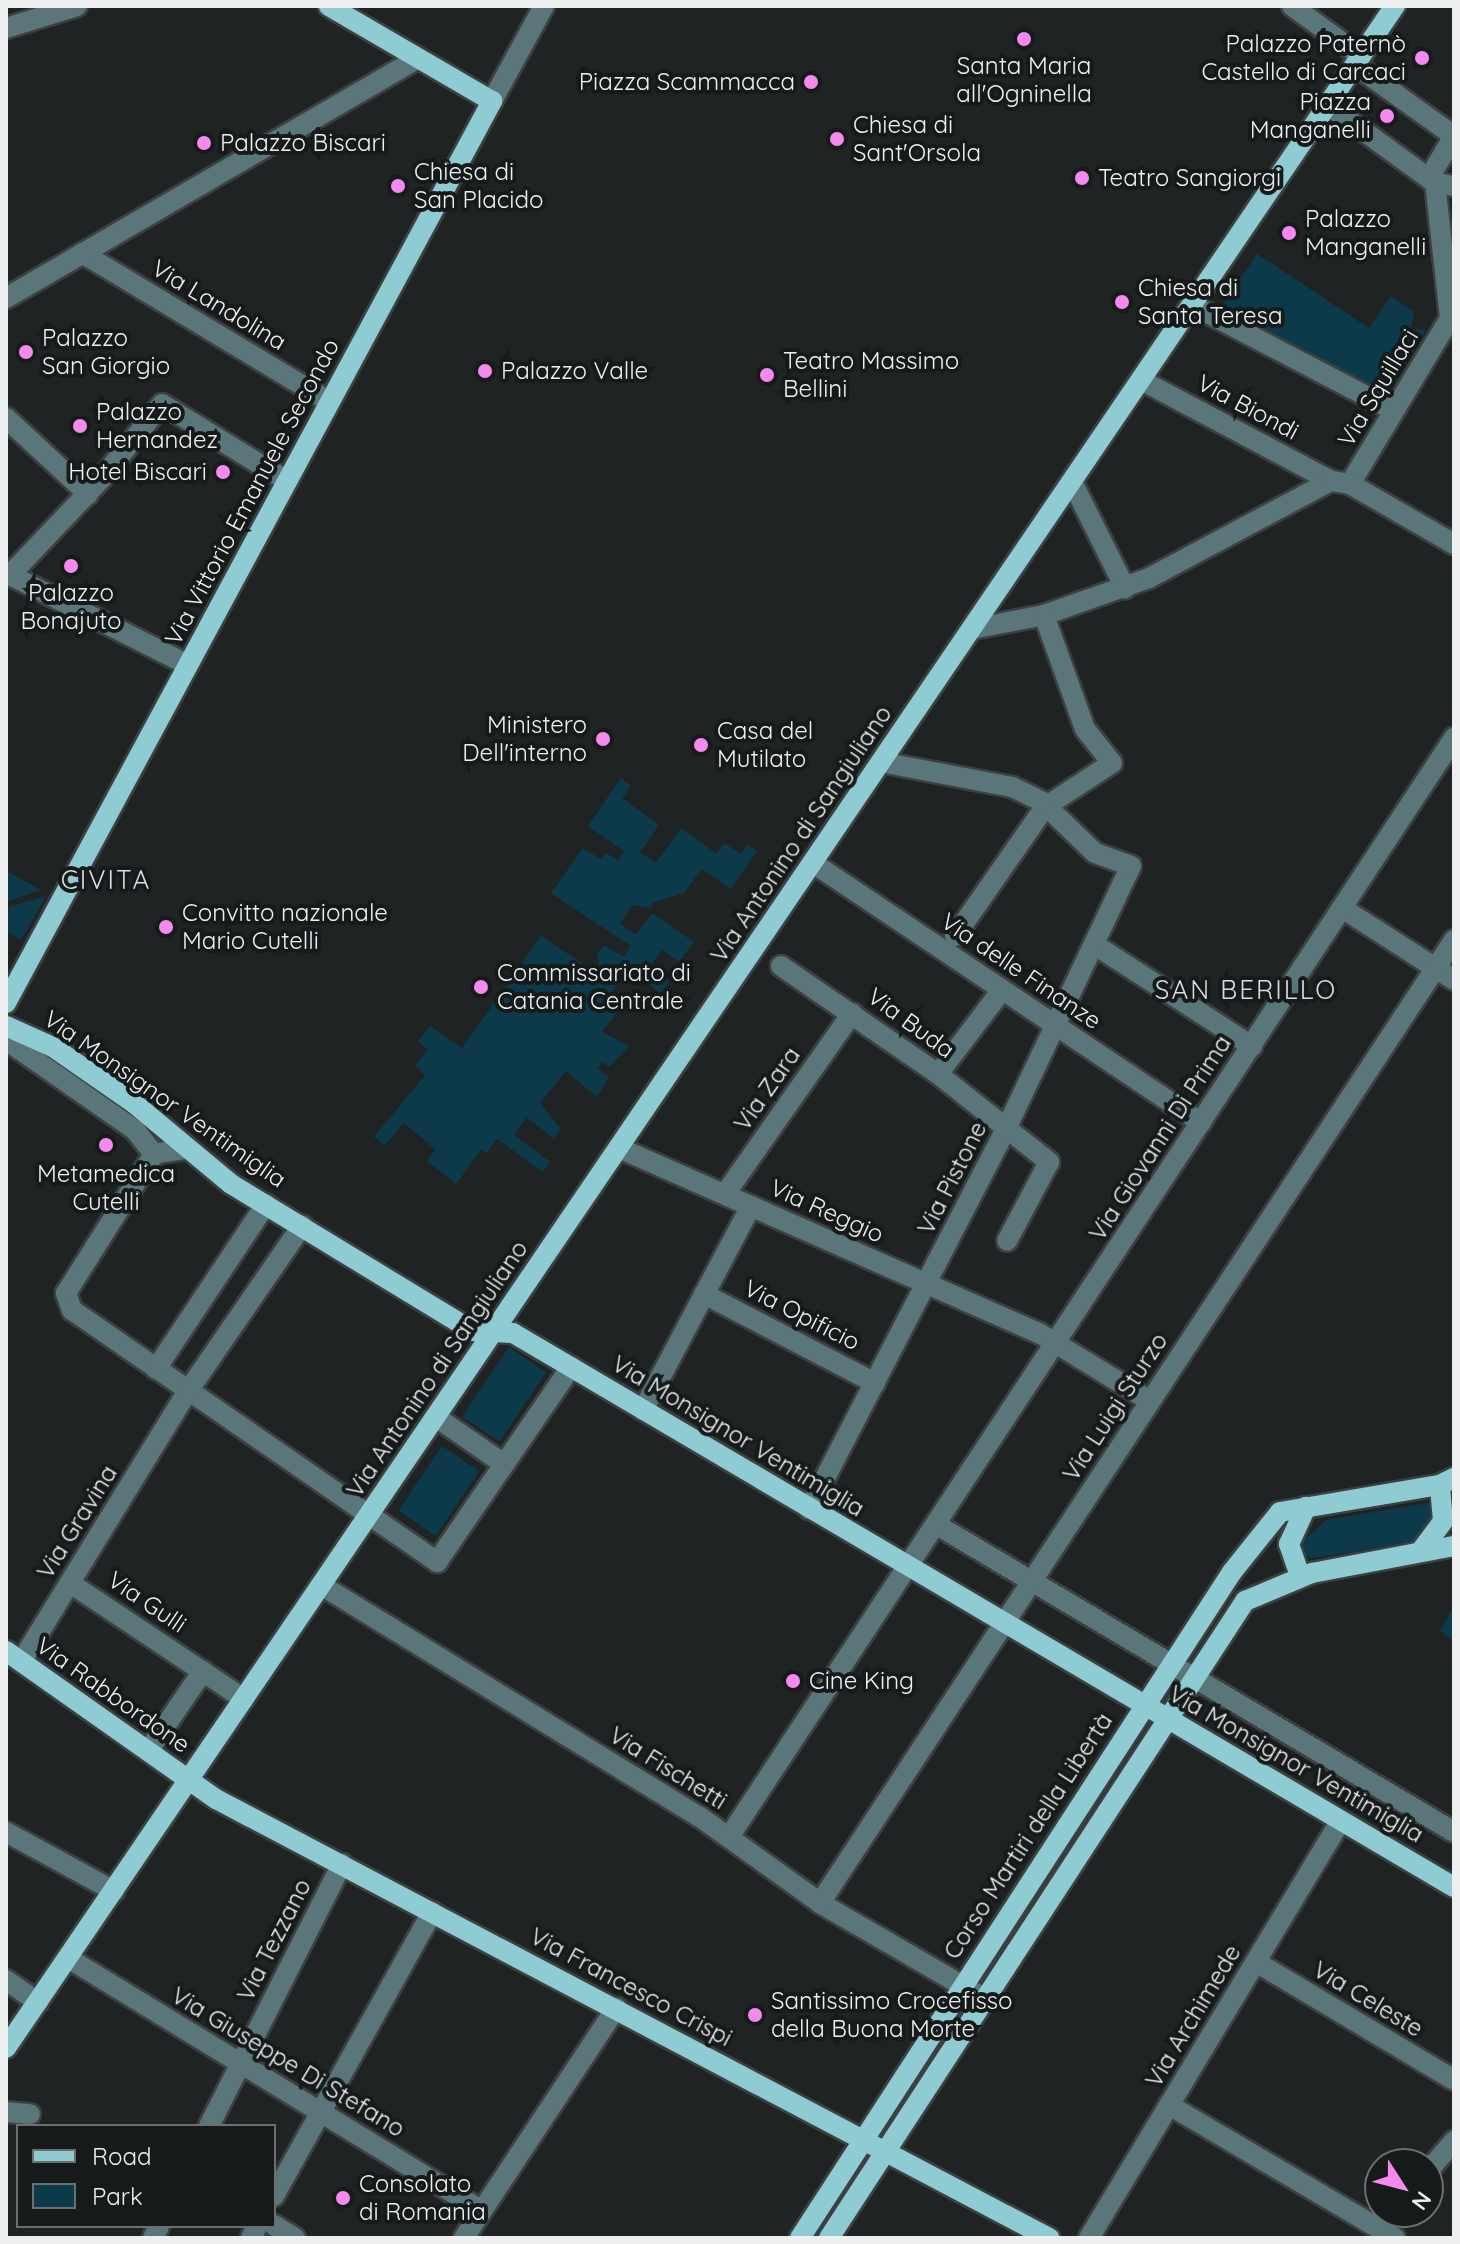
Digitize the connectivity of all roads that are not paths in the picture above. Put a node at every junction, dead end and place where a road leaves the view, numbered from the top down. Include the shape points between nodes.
1 (77, 6) edge
2 (329, 6) edge
3 (544, 6) edge
4 (1292, 6) edge
5 (1395, 6) edge
6 (6, 28) edge
7 (418, 58) junction
8 (1358, 60) junction
9 (492, 101) junction
10 (1328, 105) junction
11 (1454, 136) edge
12 (1439, 186) edge
13 (82, 253) junction
14 (12, 294) edge
15 (1192, 305) junction
16 (1141, 380) junction
17 (330, 402) junction
18 (1393, 410) junction
19 (13, 424) edge
20 (6, 446) edge
21 (287, 481) junction
22 (1072, 482) junction
23 (1341, 482) junction
24 (88, 494) junction
25 (1454, 544) edge
26 (7, 575) edge
27 (1125, 588) junction
28 (1044, 615) junction
29 (972, 629) junction
30 (188, 665) junction
31 (1454, 738) edge
32 (881, 762) junction
33 (1045, 807) junction
34 (813, 863) junction
35 (1342, 908) junction
36 (955, 936) dead end
37 (1454, 940) edge
38 (1095, 945) junction
39 (781, 966) dead end
40 (1435, 968) junction
41 (1454, 980) edge
42 (1002, 990) junction
43 (6, 1003) edge
44 (852, 1013) junction
45 (6, 1026) edge
46 (1057, 1026) junction
47 (6, 1040) edge
48 (1252, 1046) junction
49 (938, 1074) junction
50 (1201, 1123) junction
51 (1006, 1129) junction
52 (619, 1148) junction
53 (184, 1149) junction
54 (154, 1154) junction
55 (725, 1194) junction
56 (266, 1204) junction
57 (751, 1206) junction
58 (302, 1226) junction
59 (1007, 1241) dead end
60 (927, 1284) junction
61 (704, 1294) junction
62 (494, 1331) junction
63 (1057, 1343) junction
64 (571, 1367) junction
65 (156, 1369) junction
66 (875, 1383) junction
67 (194, 1395) junction
68 (1150, 1401) junction
69 (643, 1410) junction
70 (436, 1417) junction
71 (504, 1464) junction
72 (1447, 1481) edge
73 (1306, 1507) junction
74 (809, 1509) junction
75 (369, 1516) junction
76 (937, 1525) junction
77 (1454, 1546) edge
78 (1420, 1552) junction
79 (908, 1566) junction
80 (1300, 1576) junction
81 (70, 1583) junction
82 (1031, 1583) junction
83 (321, 1585) junction
84 (1005, 1622) junction
85 (14, 1656) edge
86 (1171, 1665) junction
87 (199, 1668) junction
88 (1193, 1678) junction
89 (247, 1695) junction
90 (1144, 1705) junction
91 (1166, 1718) junction
92 (148, 1751) junction
93 (189, 1781) junction
94 (1341, 1821) junction
95 (6, 1832) edge
96 (1454, 1832) edge
97 (729, 1837) junction
98 (342, 1864) junction
99 (1454, 1887) edge
100 (114, 1891) junction
101 (820, 1903) junction
102 (432, 1912) junction
103 (68, 1958) junction
104 (1256, 1962) junction
105 (6, 1980) edge
106 (963, 1985) junction
107 (984, 1998) junction
108 (38, 2002) junction
109 (616, 2008) junction
110 (6, 2048) edge
111 (241, 2064) junction
112 (1454, 2080) edge
113 (1169, 2105) junction
114 (6, 2112) edge
115 (321, 2113) junction
116 (30, 2114) dead end
117 (210, 2124) edge
118 (864, 2138) junction
119 (886, 2150) junction
120 (276, 2192) edge
121 (482, 2211) junction
122 (276, 2226) edge
123 (1382, 2235) edge
124 (295, 2238) edge
125 (464, 2238) edge
126 (800, 2238) edge
127 (829, 2238) edge
128 (1049, 2238) edge
129 (1089, 2238) edge

1 - 6 street
2 - 7 main road
3 - 9 street, Via Vittorio Emanuele Secondo
4 - 8 street
5 - 8 main road, Via Antonino di Sangiuliano
7 - 9 main road
7 - 13 street
8 - 10 main road, Via Antonino di Sangiuliano
8 - 11 street
9 - 17 main road, Via Vittorio Emanuele Secondo
10 - 12 street
10 - 15 main road, Via Antonino di Sangiuliano
11 - 12 street
12 - 18 street, Via Squillaci via 1450,318
13 - 14 street
13 - 17 street, Via Landolina
15 - 16 main road, Via Antonino di Sangiuliano
15 - 18 street
16 - 22 main road, Via Antonino di Sangiuliano
16 - 23 street, Via Biondi
17 - 21 main road, Via Vittorio Emanuele Secondo
18 - 23 street, Via Squillaci
19 - 20 street
19 - 24 street
21 - 24 street via 162,404
21 - 30 main road, Via Vittorio Emanuele Secondo
22 - 27 street
22 - 29 main road, Via Antonino di Sangiuliano
23 - 25 street, Via Biondi
23 - 27 street
24 - 26 street
26 - 30 street
27 - 28 street
28 - 29 street
28 - 33 street via 1085,729 1112,763
29 - 32 main road, Via Antonino di Sangiuliano
30 - 43 main road, Via Vittorio Emanuele Secondo
31 - 35 street, Via Giovanni Di Prima
32 - 33 street via 1012,787
32 - 34 main road, Via Antonino di Sangiuliano
33 - 36 street
33 - 38 street, Via Pistone via 1095,853 1131,866
34 - 42 street, Via delle Finanze
34 - 52 main road, Via Antonino di Sangiuliano
35 - 40 street
35 - 48 street, Via Giovanni Di Prima
37 - 40 street, Via Luigi Sturzo
38 - 46 street, Via Pistone
38 - 48 street
39 - 44 street, Via Buda
40 - 41 street
40 - 68 street, Via Luigi Sturzo
42 - 46 street, Via delle Finanze
42 - 49 street
44 - 49 street, Via Buda
44 - 55 street, Via Zara
45 - 53 main road, Via Monsignor Ventimiglia via 25,1031 100,1080
46 - 50 street, Via delle Finanze
46 - 51 street, Via Pistone
47 - 54 street, Via Monsignor Ventimiglia via 135,1130
48 - 50 street, Via Giovanni Di Prima
49 - 51 street, Via Buda
50 - 63 street, Via Giovanni Di Prima
51 - 59 street, Via Buda via 1049,1162
51 - 60 street, Via Pistone
52 - 55 street, Via Reggio
52 - 62 main road, Via Antonino di Sangiuliano
53 - 54 street
53 - 56 main road, Via Monsignor Ventimiglia
54 - 65 street via 66,1293 72,1310
55 - 57 street, Via Reggio
56 - 58 main road, Via Monsignor Ventimiglia
56 - 65 street
57 - 60 street, Via Reggio
57 - 61 street
58 - 62 main road, Via Monsignor Ventimiglia via 473,1331
58 - 67 street, Via Gravina
60 - 63 street, Via Reggio
60 - 66 street, Via Pistone
61 - 66 street, Via Opificio
61 - 69 street
62 - 64 main road, Via Monsignor Ventimiglia via 513,1333
62 - 70 main road, Via Antonino di Sangiuliano
63 - 68 street, Via Reggio
63 - 76 street, Via Giovanni Di Prima
64 - 69 main road, Via Monsignor Ventimiglia
64 - 71 street
65 - 67 street
66 - 74 street, Via Pistone
67 - 75 street
67 - 81 street, Via Gravina via 177,1409
68 - 82 street, Via Luigi Sturzo
69 - 74 main road, Via Monsignor Ventimiglia
70 - 71 street
70 - 75 main road, Via Antonino di Sangiuliano
71 - 75 street via 437,1562
72 - 73 main road, Corso Martiri della Libertà
72 - 78 main road via 1443,1521
73 - 80 main road via 1289,1544
73 - 86 main road, Corso Martiri della Libertà via 1280,1512 1232,1572
74 - 79 main road, Via Monsignor Ventimiglia
75 - 83 main road, Via Antonino di Sangiuliano
76 - 79 street, Via Giovanni Di Prima
76 - 82 street
77 - 78 main road
78 - 80 main road
79 - 84 main road, Via Monsignor Ventimiglia
79 - 97 street, Via Giovanni Di Prima
80 - 88 main road via 1245,1601
81 - 85 street, Via Gravina
81 - 87 street, Via Gulli
82 - 84 street, Via Luigi Sturzo
82 - 86 street
83 - 89 main road, Via Antonino di Sangiuliano
83 - 97 street, Via Fischetti
84 - 90 main road, Via Monsignor Ventimiglia
84 - 101 street, Via Luigi Sturzo
85 - 92 main road, Via Rabbordone
86 - 88 street
86 - 90 main road, Corso Martiri della Libertà
87 - 89 street, Via Gulli
87 - 92 street
88 - 91 main road
88 - 96 street
89 - 93 main road, Via Antonino di Sangiuliano
90 - 91 main road, Via Monsignor Ventimiglia
90 - 106 main road, Corso Martiri della Libertà
91 - 94 main road, Via Monsignor Ventimiglia
91 - 107 main road
92 - 93 main road, Via Rabbordone
93 - 98 main road, Via Francesco Crispi
93 - 100 main road
94 - 99 main road, Via Monsignor Ventimiglia
94 - 104 street, Via Archimede
95 - 100 street
97 - 101 street, Via Fischetti
98 - 102 main road, Via Francesco Crispi
98 - 111 street, Via Tezzano
100 - 103 main road
101 - 106 street, Via Fischetti
102 - 109 main road, Via Francesco Crispi
102 - 115 street
103 - 108 main road
103 - 111 street, Via Giuseppe Di Stefano
104 - 112 street, Via Celeste
104 - 113 street, Via Archimede
105 - 108 street
106 - 107 street, Via Fischetti
106 - 118 main road, Corso Martiri della Libertà
107 - 119 main road
108 - 110 main road
109 - 118 main road, Via Francesco Crispi
109 - 121 street
111 - 115 street, Via Giuseppe Di Stefano
111 - 117 street, Via Tezzano
113 - 123 street
113 - 129 street, Via Archimede
114 - 116 street
115 - 120 street
115 - 121 street, Via Giuseppe Di Stefano
118 - 119 main road, Via Francesco Crispi
118 - 126 main road, Corso Martiri della Libertà
119 - 127 main road
119 - 128 main road, Via Francesco Crispi
121 - 125 street
122 - 124 street

